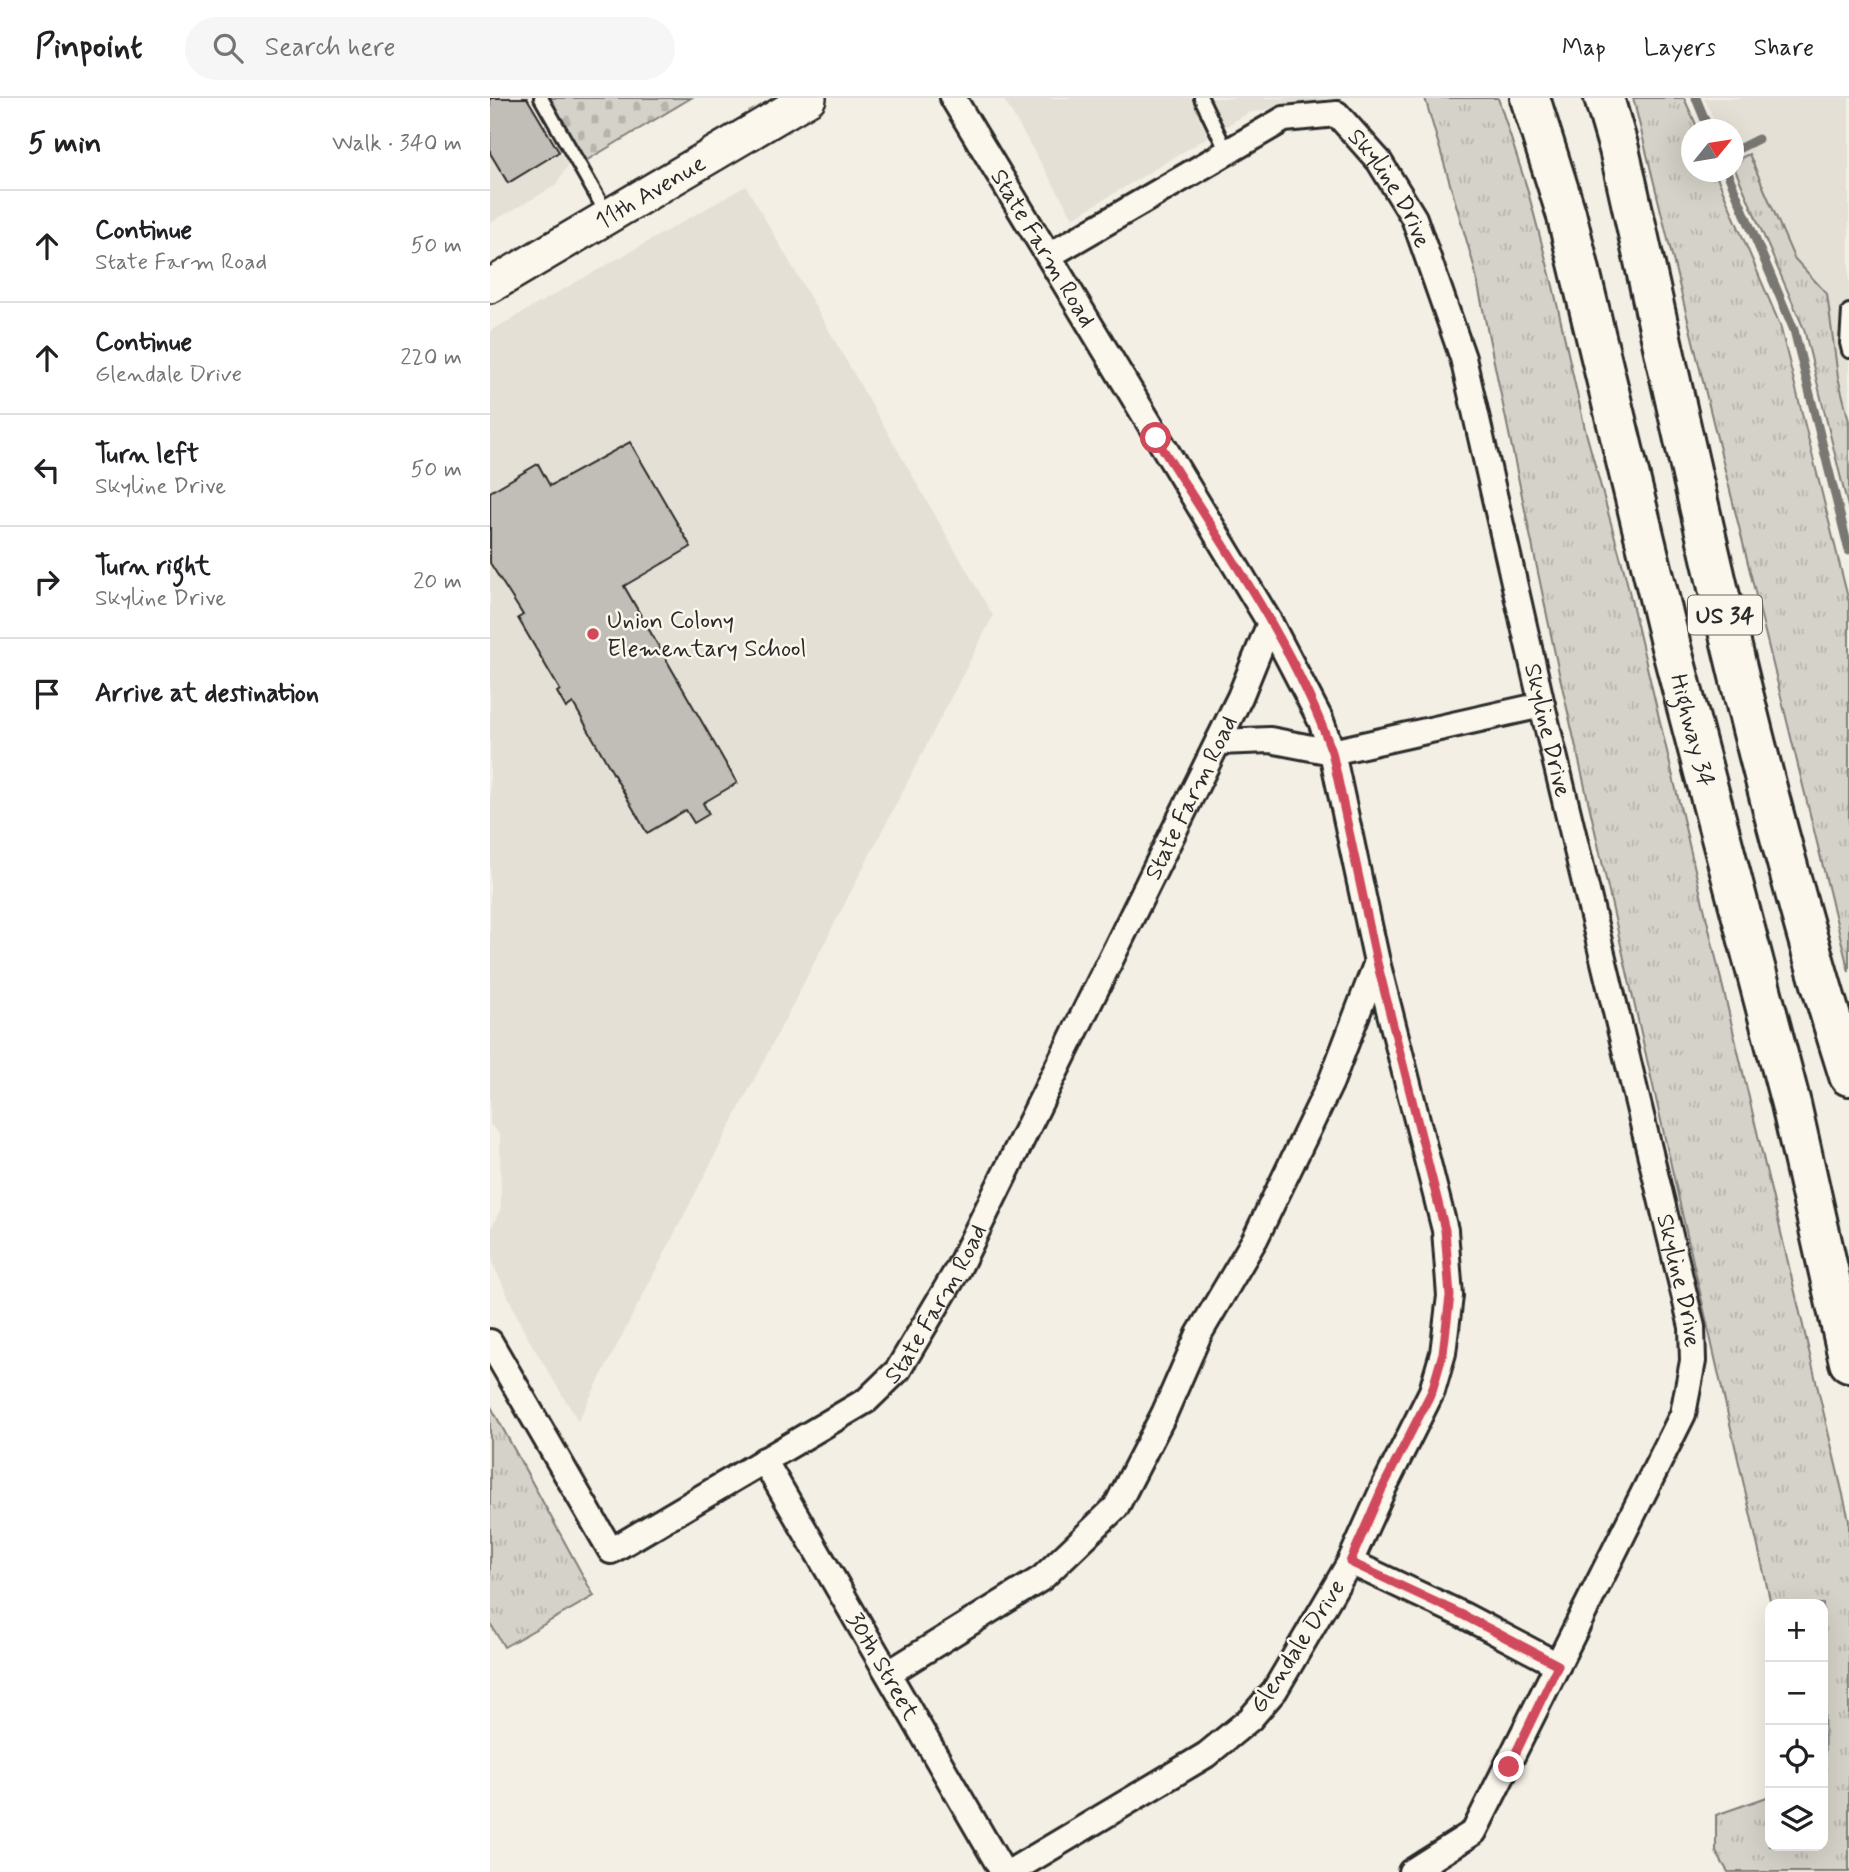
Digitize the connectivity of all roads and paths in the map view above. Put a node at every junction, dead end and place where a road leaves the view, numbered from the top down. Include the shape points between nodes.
1 (541, 98) edge
2 (809, 98) edge
3 (953, 98) edge
4 (1201, 98) edge
5 (1604, 98) edge
6 (1531, 108) edge
7 (1227, 152) junction
8 (609, 218) junction
9 (1050, 255) junction
10 (492, 280) edge
11 (1849, 312) edge
12 (1849, 351) edge
13 (1270, 623) junction
14 (1542, 705) junction
15 (1218, 742) junction
16 (1332, 752) junction
17 (1377, 962) junction
18 (1849, 1076) edge
19 (1791, 1104) junction
20 (1849, 1258) edge
21 (490, 1342) edge
22 (1849, 1362) edge
23 (764, 1460) junction
24 (1350, 1562) junction
25 (1558, 1665) junction
26 (889, 1673) junction
27 (1003, 1872) edge
28 (1010, 1872) edge
29 (1411, 1872) edge

1 - 8 lane
2 - 8 main road, 11th Avenue
3 - 9 street, State Farm Road
4 - 7 lane
5 - 18 highway, US 34 via 1751,732 1805,936
6 - 19 highway, Highway 34 / US 34 via 1566,213 1671,647
7 - 9 street, Skyline Drive
7 - 14 street, Skyline Drive via 1284,119 1337,114 1379,161 1414,218 1463,358
8 - 10 main road, 11th Avenue
9 - 13 street, State Farm Road
11 - 12 lane
13 - 15 street, State Farm Road
13 - 16 street, Glendale Drive via 1321,721
14 - 16 street
14 - 25 street, Skyline Drive via 1692,1326 1693,1361 1683,1414
15 - 16 street via 1270,740
15 - 23 street, State Farm Road via 958,1269 898,1370 867,1399
16 - 17 street, Glendale Drive
17 - 24 street, Glendale Drive via 1445,1230 1450,1296 1443,1353 1432,1391
17 - 26 street via 1325,1094 1255,1239 1199,1334 1116,1507 1042,1578
19 - 20 highway
19 - 22 highway, Highway 34 / US 34
21 - 23 street, State Farm Road via 611,1551
23 - 26 street, 30th Street
24 - 25 street
24 - 28 street, Glendale Drive via 1275,1690 1250,1720 1206,1755
25 - 29 street, Skyline Drive via 1474,1832
26 - 27 street, 30th Street

